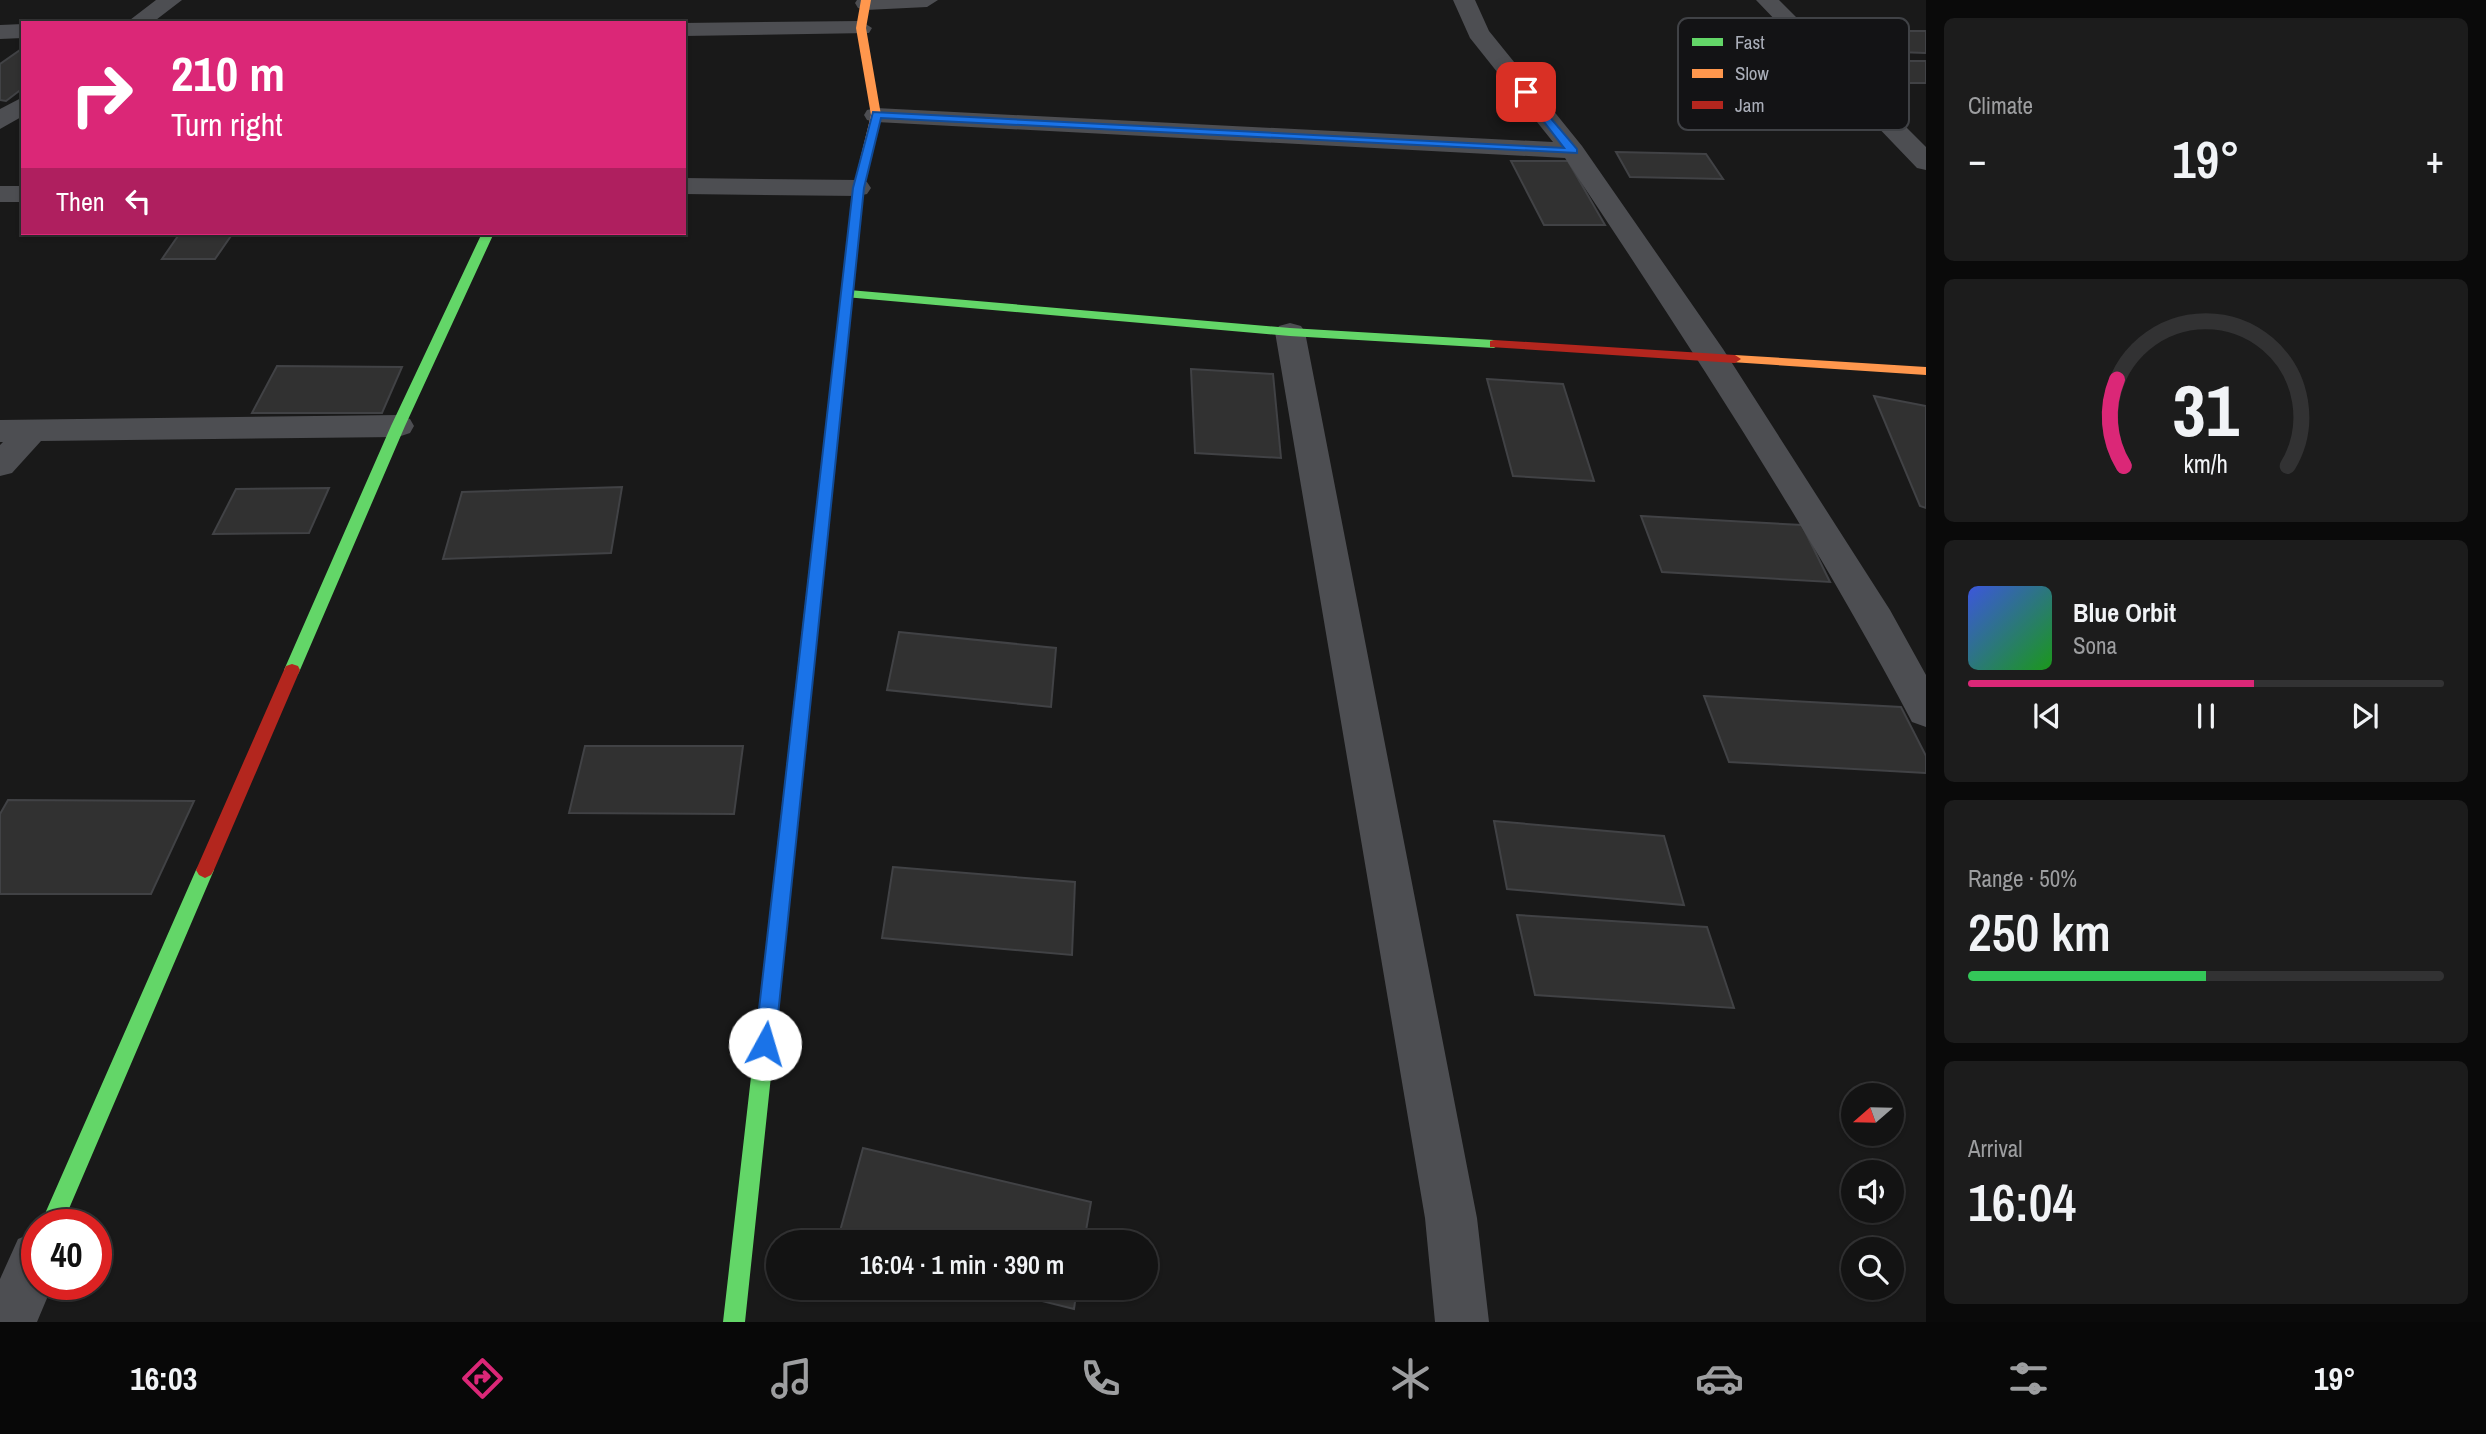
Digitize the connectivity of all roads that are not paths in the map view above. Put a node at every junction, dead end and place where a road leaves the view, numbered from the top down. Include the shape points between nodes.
1 (171, 0) edge
2 (928, 0) edge
3 (1464, 0) edge
4 (1768, 0) edge
5 (866, 1) edge
6 (1786, 18) edge
7 (140, 21) edge
8 (861, 28) junction
9 (686, 29) edge
10 (0, 32) edge
11 (21, 32) edge
12 (21, 105) edge
13 (876, 115) junction
14 (0, 121) edge
15 (1895, 130) edge
16 (1573, 151) junction
17 (1926, 162) edge
18 (686, 186) edge
19 (858, 188) junction
20 (0, 194) edge
21 (21, 194) edge
22 (487, 235) edge
23 (849, 294) junction
24 (1290, 332) junction
25 (1712, 356) junction
26 (1926, 371) edge
27 (398, 426) junction
28 (33, 430) junction
29 (0, 431) edge
30 (0, 465) edge
31 (1926, 711) edge
32 (58, 1209) edge
33 (21, 1295) edge
34 (9, 1322) edge
35 (734, 1322) edge
36 (1462, 1322) edge

1 - 7 street
2 - 5 street
3 - 16 street via 1478,33
4 - 6 street
5 - 8 street
8 - 9 street
8 - 13 street
10 - 11 street
12 - 14 street
13 - 16 street
13 - 19 street
15 - 17 street
16 - 25 street
18 - 19 street
19 - 23 street
20 - 21 street
22 - 27 street
23 - 24 street
23 - 35 street
24 - 25 street
24 - 36 street via 1451,1218
25 - 26 street
25 - 31 street via 1877,620
27 - 28 street
27 - 32 street
28 - 29 street
28 - 30 street
33 - 34 street

